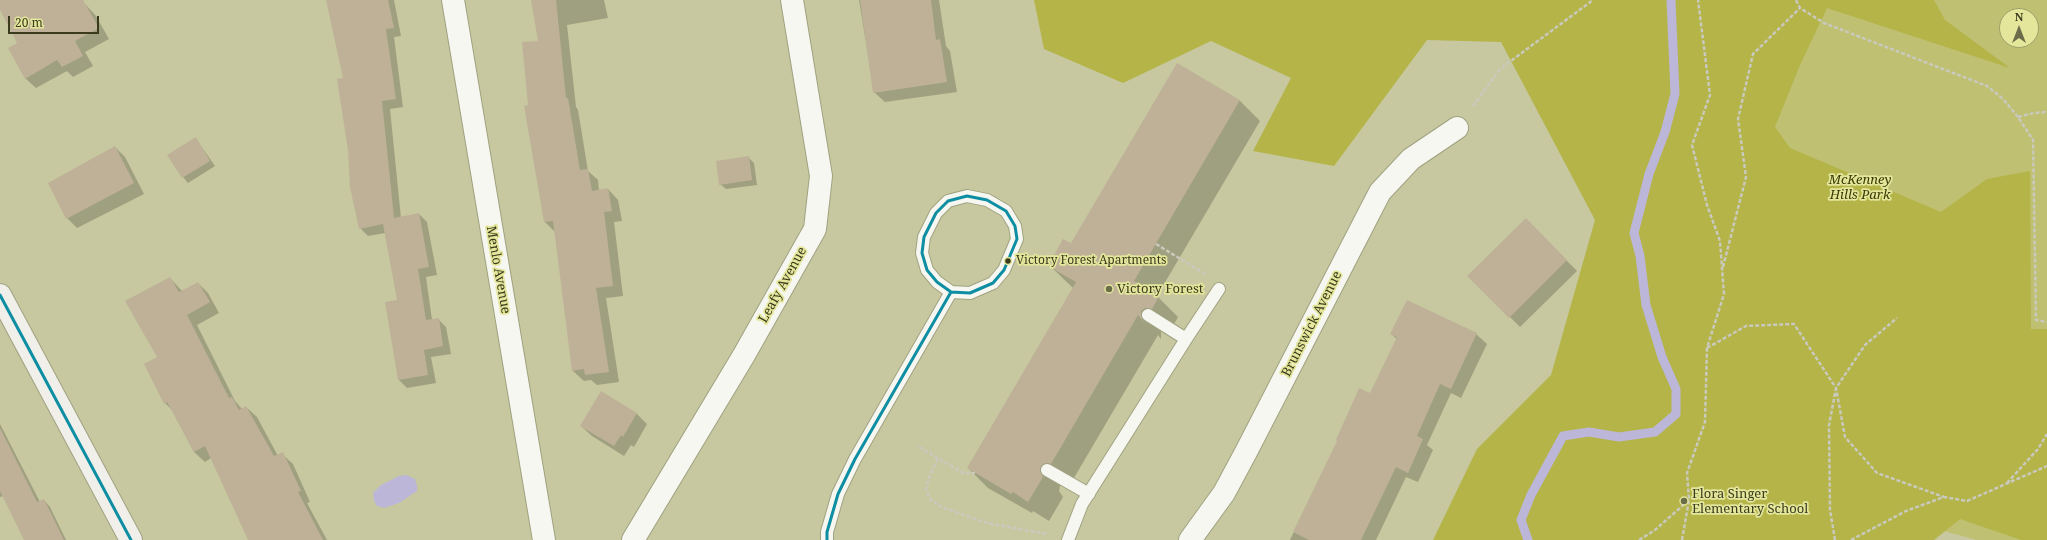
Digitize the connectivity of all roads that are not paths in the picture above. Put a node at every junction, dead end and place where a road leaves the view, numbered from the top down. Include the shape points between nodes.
1 (453, 0) edge
2 (792, 0) edge
3 (1457, 128) dead end
4 (1219, 289) dead end
5 (952, 292) junction
6 (0, 295) edge
7 (1148, 315) dead end
8 (1186, 339) junction
9 (1047, 470) dead end
10 (1089, 494) junction
11 (1069, 539) edge
12 (131, 540) edge
13 (544, 540) edge
14 (633, 540) edge
15 (827, 540) edge
16 (1190, 540) edge

1 - 13 street, Menlo Avenue
2 - 14 street, Leafy Avenue via 820,176 815,229 744,355
3 - 16 street, Brunswick Avenue via 1411,159 1380,192 1224,493
4 - 8 lane
5 - 5 lane via 970,293 993,283 1004,270 1017,239 1015,226 1006,211 987,200 967,196 948,201 936,213 924,237 922,253 927,270 937,282
5 - 15 lane via 855,458 838,494
6 - 12 main road
7 - 8 lane
8 - 10 lane
9 - 10 lane
10 - 11 lane via 1082,504

